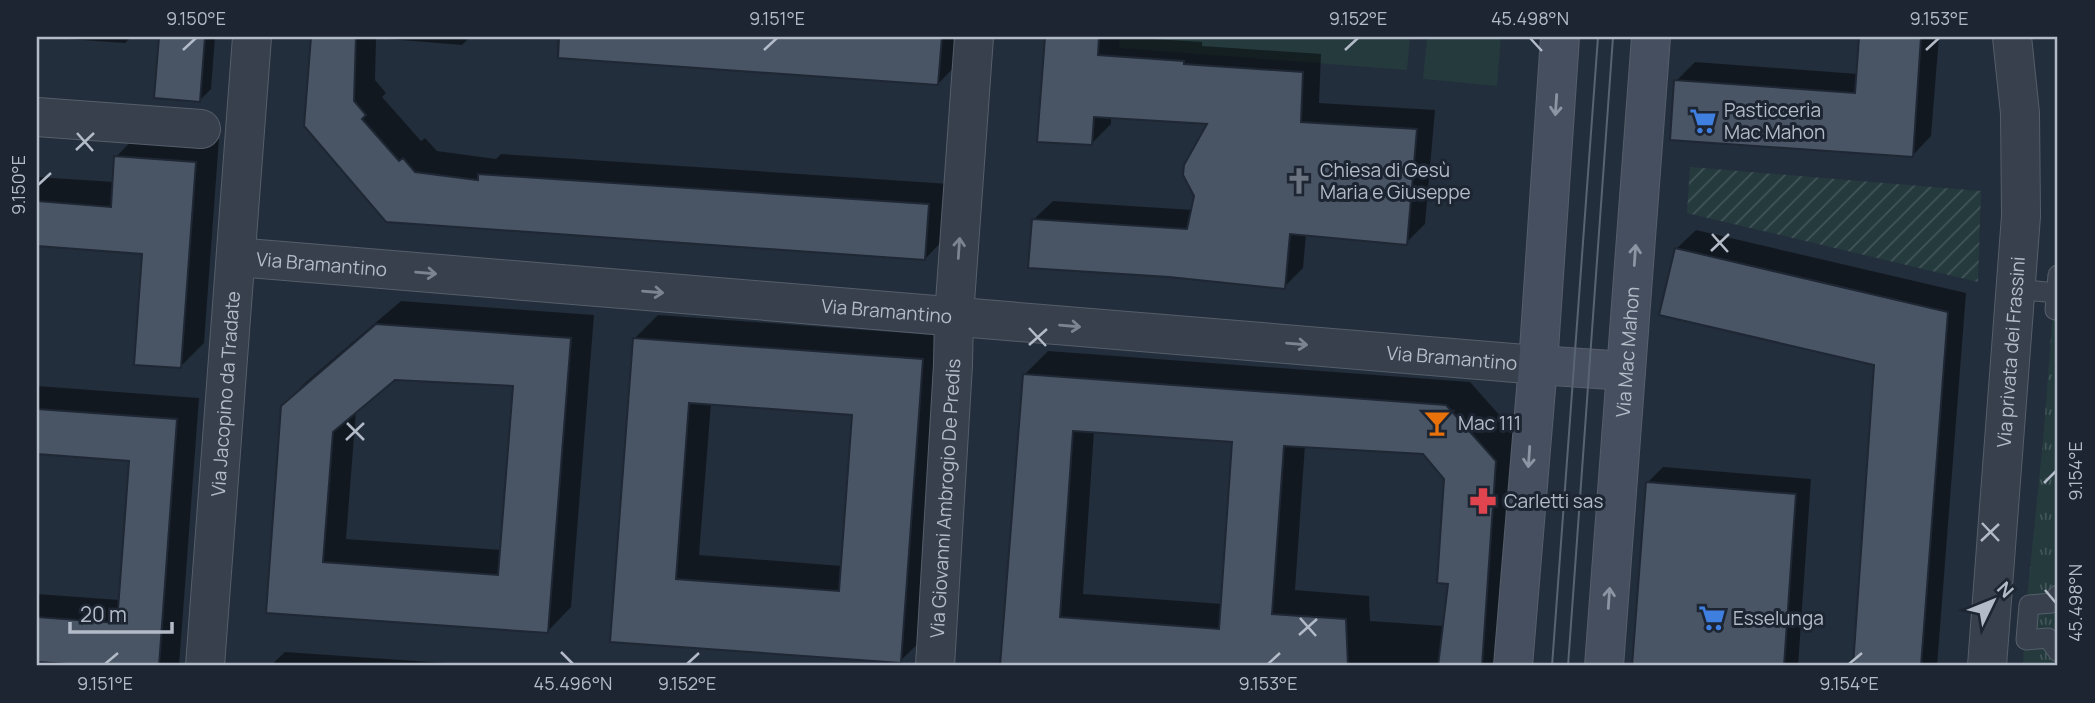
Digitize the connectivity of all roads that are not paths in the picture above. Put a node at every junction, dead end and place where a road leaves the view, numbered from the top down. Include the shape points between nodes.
1 (252, 37) edge
2 (974, 37) edge
3 (1560, 37) edge
4 (1651, 37) edge
5 (2012, 37) edge
6 (37, 117) edge
7 (201, 129) dead end
8 (236, 257) junction
9 (2016, 289) junction
10 (2057, 293) edge
11 (954, 316) junction
12 (1538, 365) junction
13 (1626, 371) junction
14 (2058, 595) edge
15 (2009, 619) junction
16 (2058, 652) edge
17 (205, 666) edge
18 (935, 666) edge
19 (1513, 666) edge
20 (1604, 666) edge
21 (1987, 666) edge

1 - 8 street, Via Jacopino da Tradate
11 -> 2 street, Via Giovanni Ambrogio De Predis
3 -> 12 main road
13 -> 4 main road, Via Mac Mahon
5 - 9 street, Via privata dei Frassini via 2020,113
6 - 7 street
8 -> 11 street, Via Bramantino
8 - 17 street, Via Jacopino da Tradate
9 - 10 lane
9 - 15 street, Via privata dei Frassini
11 -> 12 street, Via Bramantino
11 - 18 street, Via Giovanni Ambrogio De Predis
12 - 13 main road
12 -> 19 main road
20 -> 13 main road, Via Mac Mahon
14 - 15 lane via 2052,603 2029,605
15 - 16 lane via 2026,640 2049,638
15 - 21 street, Via privata dei Frassini

